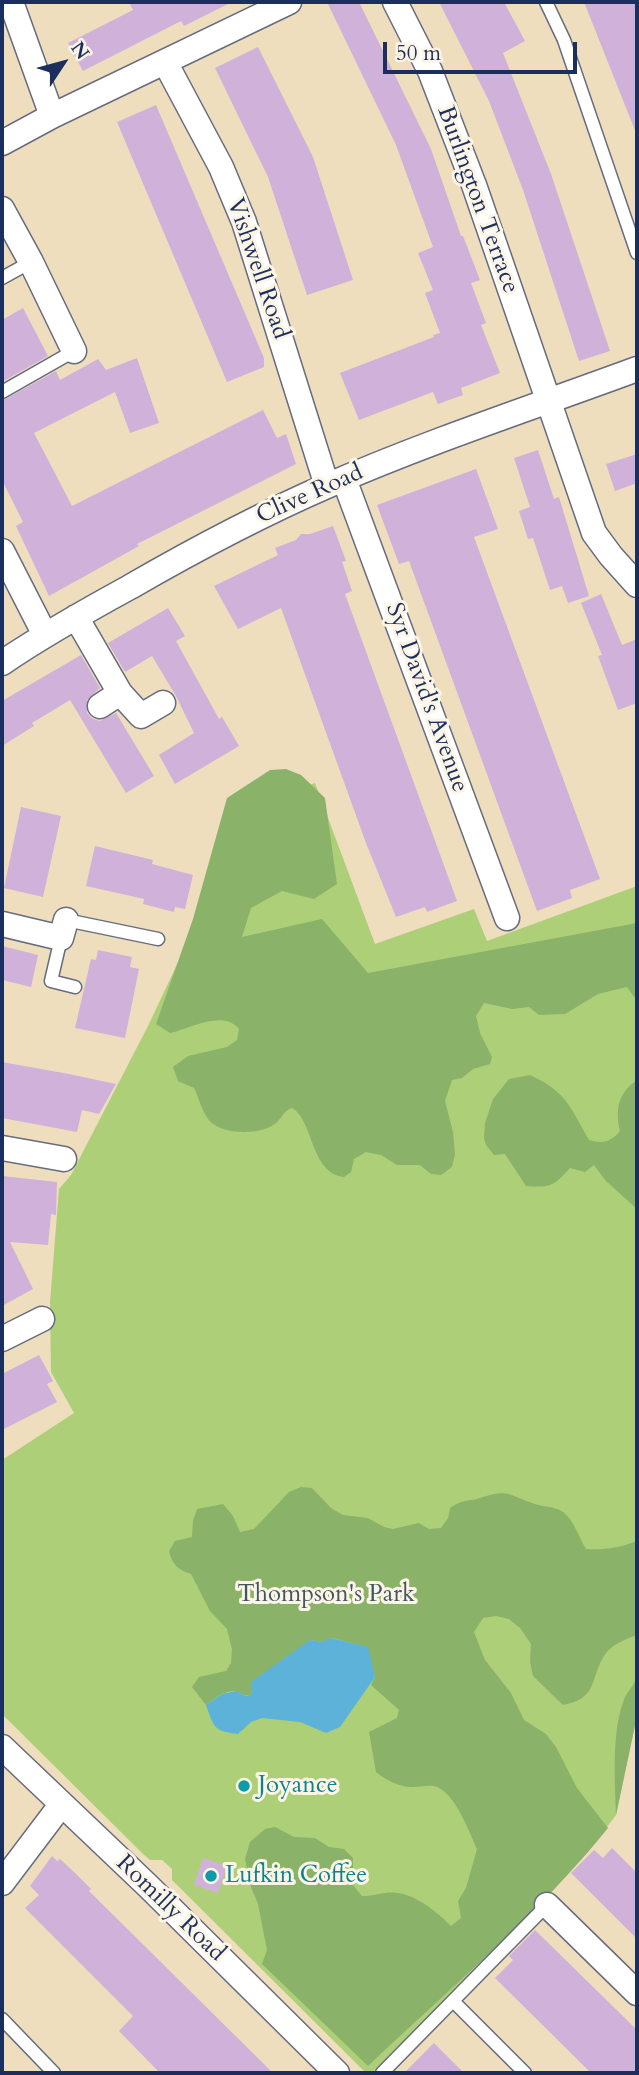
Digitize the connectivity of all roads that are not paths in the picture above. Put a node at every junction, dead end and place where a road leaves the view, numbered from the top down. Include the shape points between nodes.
1 (289, 2) edge
2 (395, 2) edge
3 (546, 2) edge
4 (10, 14) edge
5 (165, 62) junction
6 (52, 116) junction
7 (2, 144) edge
8 (2, 209) edge
9 (637, 253) edge
10 (32, 262) junction
11 (2, 278) edge
12 (74, 351) joint
13 (637, 369) edge
14 (2, 392) edge
15 (548, 402) junction
16 (336, 482) junction
17 (2, 551) edge
18 (637, 585) edge
19 (76, 617) junction
20 (45, 635) junction
21 (2, 663) edge
22 (163, 703) dead end
23 (507, 918) dead end
24 (2, 924) edge
25 (64, 929) junction
26 (158, 939) dead end
27 (75, 987) dead end
28 (2, 1148) edge
29 (64, 1159) dead end
30 (42, 1319) dead end
31 (2, 1339) edge
32 (2, 1747) edge
33 (61, 1805) junction
34 (2, 1883) edge
35 (547, 1905) joint
36 (637, 1993) edge
37 (453, 2001) junction
38 (2, 2019) edge
39 (54, 2073) edge
40 (337, 2073) edge
41 (382, 2073) edge
42 (525, 2073) edge

1 - 5 street
2 - 15 street, Burlington Terrace via 435,83
3 - 9 lane via 564,40
4 - 6 street
5 - 6 street
5 - 16 street, Vishwell Road via 221,167 244,222
6 - 7 street
8 - 10 street
10 - 11 lane
10 - 12 street
12 - 14 lane
13 - 15 street, Clive Road
15 - 16 street, Clive Road via 461,431
15 - 18 street, Burlington Terrace via 594,533
16 - 19 street, Clive Road via 244,525
16 - 23 street, Syr David's Avenue
17 - 20 street
19 - 20 street, Clive Road
19 - 22 street via 110,700 141,716
20 - 21 street, Clive Road
24 - 25 street
25 - 26 lane
25 - 27 lane via 51,981
28 - 29 street
30 - 31 street
32 - 33 street, Romilly Road
33 - 34 street
33 - 40 street, Romilly Road
35 - 36 street
35 - 37 lane
37 - 41 lane
37 - 42 lane
38 - 39 lane

